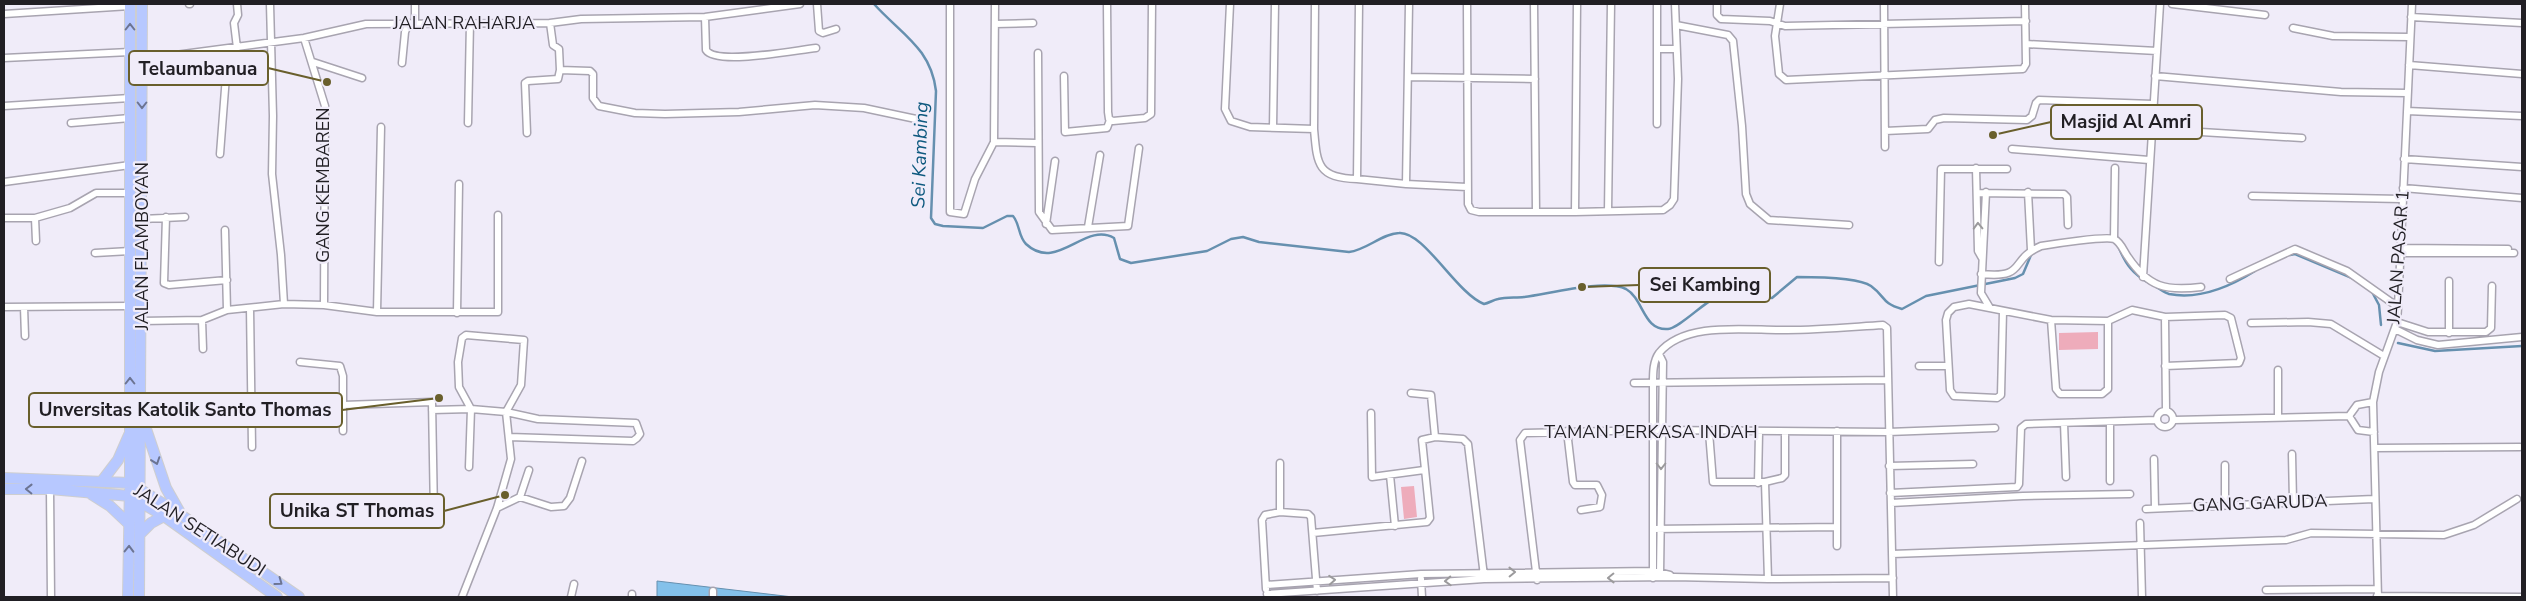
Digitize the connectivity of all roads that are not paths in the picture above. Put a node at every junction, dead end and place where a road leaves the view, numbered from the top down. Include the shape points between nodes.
1 (142, 4) edge
2 (237, 4) edge
3 (270, 4) edge
4 (415, 4) edge
5 (800, 4) edge
6 (817, 4) edge
7 (950, 4) edge
8 (995, 4) edge
9 (1107, 4) edge
10 (1152, 4) edge
11 (1230, 4) edge
12 (1275, 4) edge
13 (1315, 4) edge
14 (1359, 4) edge
15 (1409, 4) edge
16 (1467, 4) edge
17 (1534, 4) edge
18 (1577, 4) edge
19 (1611, 4) edge
20 (1657, 4) edge
21 (1675, 4) edge
22 (1717, 4) edge
23 (1780, 4) edge
24 (1884, 4) edge
25 (2026, 4) edge
26 (2160, 4) edge
27 (2172, 4) edge
28 (2412, 4) edge
29 (130, 5) edge
30 (4, 14) edge
31 (2265, 15) dead end
32 (2410, 17) junction
33 (705, 18) junction
34 (470, 22) junction
35 (2026, 22) junction
36 (412, 23) junction
37 (550, 23) junction
38 (1033, 23) dead end
39 (2522, 23) edge
40 (995, 24) junction
41 (1676, 24) junction
42 (1777, 24) junction
43 (1884, 25) junction
44 (2292, 28) dead end
45 (836, 29) dead end
46 (2410, 37) junction
47 (304, 38) junction
48 (270, 42) junction
49 (2026, 44) junction
50 (237, 48) junction
51 (816, 48) dead end
52 (1657, 49) junction
53 (1676, 49) junction
54 (228, 50) junction
55 (2157, 51) junction
56 (1038, 53) dead end
57 (130, 57) junction
58 (4, 58) edge
59 (142, 59) junction
60 (313, 62) junction
61 (402, 63) dead end
62 (2409, 64) junction
63 (560, 70) junction
64 (2522, 74) edge
65 (1885, 75) junction
66 (1064, 76) dead end
67 (2155, 76) junction
68 (1408, 77) junction
69 (362, 78) dead end
70 (1467, 78) junction
71 (1535, 79) junction
72 (2407, 93) junction
73 (130, 98) junction
74 (2153, 104) junction
75 (4, 106) edge
76 (2407, 111) junction
77 (2522, 116) edge
78 (130, 118) junction
79 (916, 119) dead end
80 (1110, 120) junction
81 (71, 123) dead end
82 (468, 123) dead end
83 (1657, 124) dead end
84 (381, 127) dead end
85 (1273, 127) junction
86 (1314, 129) junction
87 (2151, 129) junction
88 (1885, 131) junction
89 (527, 133) dead end
90 (2302, 138) dead end
91 (994, 142) junction
92 (1037, 143) junction
93 (1884, 147) dead end
94 (1139, 148) dead end
95 (2012, 148) dead end
96 (220, 154) dead end
97 (1100, 154) dead end
98 (2404, 159) junction
99 (2149, 160) junction
100 (1056, 161) dead end
101 (130, 165) junction
102 (2522, 167) edge
103 (1976, 168) junction
104 (2115, 168) dead end
105 (2006, 169) dead end
106 (1357, 179) junction
107 (4, 182) edge
108 (459, 184) dead end
109 (1406, 184) junction
110 (1467, 187) junction
111 (2403, 188) junction
112 (1977, 192) junction
113 (1986, 192) junction
114 (2028, 192) junction
115 (130, 194) junction
116 (2252, 196) dead end
117 (2522, 198) edge
118 (2402, 199) junction
119 (1608, 211) junction
120 (1536, 212) junction
121 (1575, 212) junction
122 (498, 215) dead end
123 (166, 217) junction
124 (185, 217) dead end
125 (4, 218) edge
126 (35, 218) junction
127 (142, 219) junction
128 (1046, 224) junction
129 (1849, 225) dead end
130 (2068, 225) dead end
131 (1088, 228) junction
132 (225, 230) dead end
133 (2114, 239) junction
134 (36, 241) dead end
135 (2031, 250) junction
136 (2400, 250) junction
137 (130, 251) junction
138 (2514, 251) dead end
139 (95, 254) dead end
140 (1982, 258) junction
141 (1939, 262) dead end
142 (1981, 276) junction
143 (2143, 278) junction
144 (2230, 278) dead end
145 (227, 280) junction
146 (2449, 281) dead end
147 (2492, 286) dead end
148 (2201, 287) dead end
149 (1981, 293) junction
150 (284, 304) junction
151 (1969, 304) junction
152 (324, 305) junction
153 (130, 306) junction
154 (4, 307) edge
155 (24, 307) junction
156 (2398, 307) junction
157 (250, 308) junction
158 (1990, 308) junction
159 (228, 310) junction
160 (2003, 311) junction
161 (377, 312) junction
162 (457, 313) junction
163 (2165, 317) junction
164 (202, 320) junction
165 (2051, 320) junction
166 (141, 321) junction
167 (2108, 322) junction
168 (2252, 323) dead end
169 (2395, 328) junction
170 (2449, 334) junction
171 (25, 336) dead end
172 (2522, 337) edge
173 (203, 350) dead end
174 (1659, 354) junction
175 (136, 356) junction
176 (2384, 356) junction
177 (300, 362) dead end
178 (1919, 366) dead end
179 (1948, 366) junction
180 (2165, 366) junction
181 (2278, 370) dead end
182 (1888, 380) junction
183 (1662, 382) junction
184 (1634, 383) dead end
185 (1653, 383) junction
186 (1411, 393) dead end
187 (1653, 402) junction
188 (1662, 402) junction
189 (2373, 402) junction
190 (343, 405) junction
191 (471, 409) junction
192 (432, 410) junction
193 (2166, 411) junction
194 (506, 412) junction
195 (1371, 413) dead end
196 (141, 415) junction
197 (2349, 416) junction
198 (2278, 417) junction
199 (2157, 420) junction
200 (2174, 420) junction
201 (2110, 422) junction
202 (2064, 423) junction
203 (1995, 428) dead end
204 (130, 430) junction
205 (1653, 430) junction
206 (1661, 430) junction
207 (343, 431) dead end
208 (1567, 431) junction
209 (1837, 431) junction
210 (1709, 432) junction
211 (1785, 432) junction
212 (1888, 432) junction
213 (2374, 432) junction
214 (1758, 433) junction
215 (509, 437) junction
216 (1435, 437) junction
217 (252, 447) dead end
218 (2520, 447) dead end
219 (2375, 448) junction
220 (2292, 454) dead end
221 (2154, 459) dead end
222 (582, 461) dead end
223 (1280, 463) dead end
224 (1973, 464) dead end
225 (2225, 465) dead end
226 (1889, 466) junction
227 (469, 467) dead end
228 (529, 470) dead end
229 (1424, 470) junction
230 (1390, 475) junction
231 (2066, 477) dead end
232 (4, 478) edge
233 (102, 481) junction
234 (2110, 481) dead end
235 (130, 483) junction
236 (1762, 483) junction
237 (4, 489) edge
238 (50, 489) junction
239 (141, 489) junction
240 (88, 492) junction
241 (1890, 493) junction
242 (2130, 494) dead end
243 (130, 496) junction
244 (520, 497) junction
245 (2374, 498) junction
246 (2517, 499) dead end
247 (140, 501) junction
248 (2293, 501) junction
249 (1891, 503) junction
250 (2225, 505) junction
251 (496, 508) junction
252 (2155, 508) junction
253 (2146, 509) dead end
254 (1581, 510) dead end
255 (1280, 512) junction
256 (434, 514) dead end
257 (181, 515) junction
258 (164, 516) junction
259 (129, 524) junction
260 (2140, 524) dead end
261 (1395, 526) junction
262 (1837, 527) junction
263 (1653, 528) junction
264 (1767, 528) junction
265 (1661, 529) junction
266 (140, 534) junction
267 (1313, 534) junction
268 (2374, 534) junction
269 (1837, 546) dead end
270 (2140, 546) junction
271 (1892, 554) junction
272 (258, 568) junction
273 (1536, 571) junction
274 (1484, 572) junction
275 (1421, 574) junction
276 (1656, 574) junction
277 (1892, 578) junction
278 (1768, 579) junction
279 (250, 580) junction
280 (1484, 580) junction
281 (1537, 580) junction
282 (1316, 581) junction
283 (1421, 582) junction
284 (574, 584) dead end
285 (1266, 585) junction
286 (2266, 590) dead end
287 (1317, 591) junction
288 (2377, 594) edge
289 (1267, 596) edge
290 (52, 597) edge
291 (128, 597) edge
292 (139, 597) edge
293 (277, 597) edge
294 (299, 597) edge
295 (462, 597) edge
296 (570, 597) edge
297 (1422, 597) edge
298 (1893, 597) edge
299 (2142, 597) edge
300 (2522, 597) edge

1 - 59 main road, JALAN FLAMBOYAN
2 - 50 street via 238,16 234,22
3 - 48 street
4 - 36 street
5 - 33 street, JALAN RAHARJA
6 - 45 street via 819,31
7 - 91 street via 950,212 964,214 975,179
8 - 40 street
9 - 80 street
10 - 80 street via 1151,114 1145,118
11 - 85 street via 1227,116 1243,126
12 - 85 street
13 - 86 street
14 - 106 street
15 - 68 street
16 - 70 street
17 - 71 street
18 - 121 street
19 - 119 street
20 - 52 street
21 - 41 street
22 - 42 street via 1717,15 1721,19 1762,20
23 - 42 street
24 - 43 street
25 - 35 street
26 - 55 street
27 - 31 street
28 - 32 street, JALAN PASAR 1
29 - 30 street
57 -> 29 main road, JALAN FLAMBOYAN
32 - 39 street
32 - 46 street, JALAN PASAR 1
33 - 37 street, JALAN RAHARJA via 581,19
33 - 51 street via 705,46 707,52 715,56
34 - 36 street, JALAN RAHARJA
34 - 37 street, JALAN RAHARJA
34 - 82 street
35 - 43 street
35 - 49 street
36 - 47 street, JALAN RAHARJA via 366,24
36 - 61 street via 405,32
37 - 63 street via 553,45 559,49
38 - 40 street
40 - 91 street
41 - 53 street
41 - 129 street via 1728,35 1733,41 1746,194 1750,204 1771,220
42 - 43 street
42 - 65 street via 1775,45 1779,74 1784,80
43 - 65 street
44 - 46 street via 2333,36
46 - 62 street, JALAN PASAR 1
47 - 48 street, JALAN RAHARJA
47 - 60 street, GANG KEMBAREN
48 - 50 street, JALAN RAHARJA
48 - 150 street via 272,174
49 - 55 street
49 - 65 street via 2023,70
50 - 54 street, JALAN RAHARJA
52 - 53 street
52 - 83 street
53 - 119 street via 1674,199 1663,210
54 - 59 street, JALAN RAHARJA
54 - 96 street
55 - 67 street
56 - 92 street
57 - 58 street, JALAN RAHARJA
57 - 59 street, JALAN RAHARJA
57 - 73 main road, JALAN FLAMBOYAN
59 -> 127 main road, JALAN FLAMBOYAN
60 - 69 street
60 - 152 street, GANG KEMBAREN via 325,106
62 - 64 street
62 - 72 street, JALAN PASAR 1
63 - 79 street via 590,72 593,74 593,98 599,106 635,113 705,114 816,106 864,108
63 - 89 street via 558,79 525,83
65 - 88 street
66 - 80 street via 1065,132 1107,128
67 - 72 street via 2341,92
67 - 74 street
68 - 70 street
68 - 109 street
70 - 71 street
70 - 110 street
71 - 120 street
72 - 76 street, JALAN PASAR 1
73 - 75 street
73 - 78 main road, JALAN FLAMBOYAN
74 - 87 street
74 - 88 street via 2039,100 2027,120 1944,118 1934,120 1928,129
76 - 77 street
76 - 98 street, JALAN PASAR 1
78 - 81 street
78 - 101 main road, JALAN FLAMBOYAN
84 - 161 street
85 - 86 street
86 - 106 street via 1317,159 1324,172
87 - 90 street
87 - 99 street
88 - 93 street
91 - 92 street
92 - 128 street via 1039,212
94 - 131 street via 1128,226
95 - 99 street
97 - 131 street
98 - 102 street
98 - 111 street, JALAN PASAR 1
99 - 143 street
100 - 128 street
101 - 107 street
101 - 115 main road, JALAN FLAMBOYAN
103 - 105 street
103 - 112 street
103 - 141 street via 1945,167 1940,170
104 - 133 street
106 - 109 street
108 - 162 street
109 - 110 street
110 - 120 street via 1468,204 1474,212
111 - 117 street
111 - 118 street, JALAN PASAR 1
112 - 113 street
140 -> 112 street via 1978,251
113 - 114 street
113 - 140 street
114 - 130 street via 2066,195
114 - 135 street
115 - 126 street via 96,193 70,208
115 - 137 main road, JALAN FLAMBOYAN
116 - 118 street
118 - 136 street, JALAN PASAR 1
119 - 121 street
120 - 121 street
122 - 162 street via 500,311
123 - 124 street
123 - 127 street
123 - 145 street via 164,282 169,285
125 - 126 street
126 - 134 street
127 - 166 main road, JALAN FLAMBOYAN
128 - 131 street via 1052,230
132 - 145 street
133 - 135 street via 2040,246
133 - 143 street
135 - 142 street via 2010,274
136 - 138 street
136 - 156 street, JALAN PASAR 1
137 - 139 street
137 - 153 main road, JALAN FLAMBOYAN
140 - 142 street
142 - 149 street
143 - 148 street via 2167,288
144 - 156 street via 2296,249 2347,271
145 - 159 street
146 - 170 street
147 - 170 street via 2490,331
149 - 151 street
149 - 158 street
150 - 152 street
150 - 157 street
151 - 158 street
151 - 179 street via 1954,307 1948,313
152 - 161 street
153 - 155 street
153 - 175 main road, JALAN FLAMBOYAN
154 - 155 street
155 - 171 street
156 - 169 street, JALAN PASAR 1
157 - 159 street
157 - 217 street
158 - 160 street
159 - 164 street
160 - 165 street
160 - 179 street via 2002,393 1999,397 1954,396 1950,390
161 - 162 street
163 - 167 street via 2132,310
163 - 180 street
163 - 180 street via 2227,315 2231,318 2242,358 2237,364
164 - 166 street
164 - 173 street
165 - 167 street
165 - 167 street via 2056,389 2060,394 2102,394 2108,389
166 - 175 main road, JALAN FLAMBOYAN
168 - 176 street via 2331,324
169 - 170 street
169 - 172 street via 2417,340 2438,345
169 - 176 street, JALAN PASAR 1
174 - 182 street via 1673,342 1718,329 1885,326
174 - 183 street via 1663,362
174 - 185 street via 1654,365
175 - 196 main road, JALAN FLAMBOYAN
204 -> 175 main road, JALAN FLAMBOYAN
176 - 189 street, JALAN PASAR 1
177 - 190 street via 340,366
178 - 179 street
180 - 193 street
181 - 198 street
182 - 183 street
182 - 212 street
183 - 185 street
183 - 188 street
184 - 185 street
185 - 187 street
186 - 216 street via 1431,396
187 - 188 street
187 - 205 street
188 - 206 street
189 - 197 street via 2357,405
189 - 213 street, JALAN PASAR 1
190 - 192 street via 430,401
190 - 207 street
191 - 192 street
191 - 194 street
191 - 194 street via 459,387 458,362 462,338 469,334 520,338 524,341 521,385
191 - 227 street
192 - 256 street
193 - 199 street
193 - 200 street
194 - 215 street
194 - 215 street via 538,419 636,423 640,434 633,441
195 - 230 street via 1370,474 1374,478
196 - 239 main road, JALAN FLAMBOYAN
196 -> 257 main road via 163,480
197 - 198 street
197 - 213 street via 2358,430
198 - 200 street
199 - 200 street via 2166,428
199 - 201 street
201 - 202 street
201 - 234 street
202 - 231 street
202 - 241 street via 2026,424 2022,427 2019,484 2015,488
203 - 212 street, TAMAN PERKASA INDAH
204 - 233 main road via 118,460
204 - 235 main road, JALAN FLAMBOYAN
205 - 206 street, TAMAN PERKASA INDAH
205 - 208 street, TAMAN PERKASA INDAH
205 - 263 street
206 - 210 street, TAMAN PERKASA INDAH
206 -> 265 street
208 - 254 street via 1572,482 1596,485 1602,495 1600,507
208 - 273 street, TAMAN PERKASA INDAH via 1528,432 1520,436
209 - 211 street, TAMAN PERKASA INDAH
209 - 212 street, TAMAN PERKASA INDAH
209 - 262 street
210 - 214 street, TAMAN PERKASA INDAH
210 - 236 street via 1713,482
211 - 214 street, TAMAN PERKASA INDAH
211 - 236 street via 1785,475
212 - 226 street
213 - 219 street, JALAN PASAR 1
214 - 236 street
215 - 251 street via 511,459
216 - 229 street via 1422,440
216 - 274 street via 1463,439 1468,444
218 - 219 street
219 - 245 street, JALAN PASAR 1
220 - 248 street
221 - 252 street
222 - 244 street via 570,498 564,506 551,507
223 - 255 street
224 - 226 street
225 - 250 street
226 - 241 street
228 - 244 street
229 - 230 street
229 - 261 street via 1430,520
230 - 261 street
232 - 233 main road, JALAN SETIABUDI
233 - 235 main road, JALAN SETIABUDI
235 - 239 main road, JALAN SETIABUDI
235 - 243 main road, JALAN FLAMBOYAN
236 - 264 street
238 -> 237 main road, JALAN SETIABUDI
238 - 240 main road, JALAN SETIABUDI
238 - 290 street
239 - 247 main road, JALAN FLAMBOYAN
239 - 257 main road, JALAN SETIABUDI
240 - 243 main road, JALAN SETIABUDI
240 - 259 main road
241 - 249 street
242 - 249 street
243 - 247 main road, JALAN SETIABUDI
243 - 259 main road, JALAN FLAMBOYAN
244 - 251 street
245 - 248 street, GANG GARUDA
245 - 268 street, JALAN PASAR 1
246 - 268 street via 2457,532 2444,535
247 - 258 main road, JALAN SETIABUDI
247 - 266 main road, JALAN FLAMBOYAN
248 - 250 street, GANG GARUDA
249 - 271 street
250 - 252 street, GANG GARUDA
251 - 295 street
252 - 253 street, GANG GARUDA
255 - 267 street via 1309,514
255 - 285 street via 1265,515 1262,520
257 - 272 main road, JALAN SETIABUDI
258 - 266 main road
258 - 279 main road, JALAN SETIABUDI
291 -> 259 main road, JALAN FLAMBOYAN
260 - 270 street
261 - 267 street
262 - 264 street
262 - 269 street
263 - 265 street
263 - 276 street
264 - 265 street
264 - 278 street
265 - 276 street
266 - 292 main road, JALAN FLAMBOYAN
267 - 282 street
268 - 270 street via 2311,533 2286,540
268 - 288 street, JALAN PASAR 1
270 - 271 street
270 - 299 street
271 - 277 street
272 - 279 main road
272 -> 294 main road, JALAN SETIABUDI
274 -> 273 street
273 - 276 street
273 - 281 street, TAMAN PERKASA INDAH
274 - 275 street
274 - 280 street
282 -> 275 street
275 - 283 street
276 - 278 street
276 -> 281 street
277 - 278 street
277 - 298 street
279 - 293 main road, JALAN SETIABUDI
280 - 281 street
280 -> 283 street
282 - 285 street
282 - 287 street
283 - 287 street
283 - 297 street
284 - 296 street
285 - 289 street
286 - 288 street
287 - 289 street
288 - 300 street

